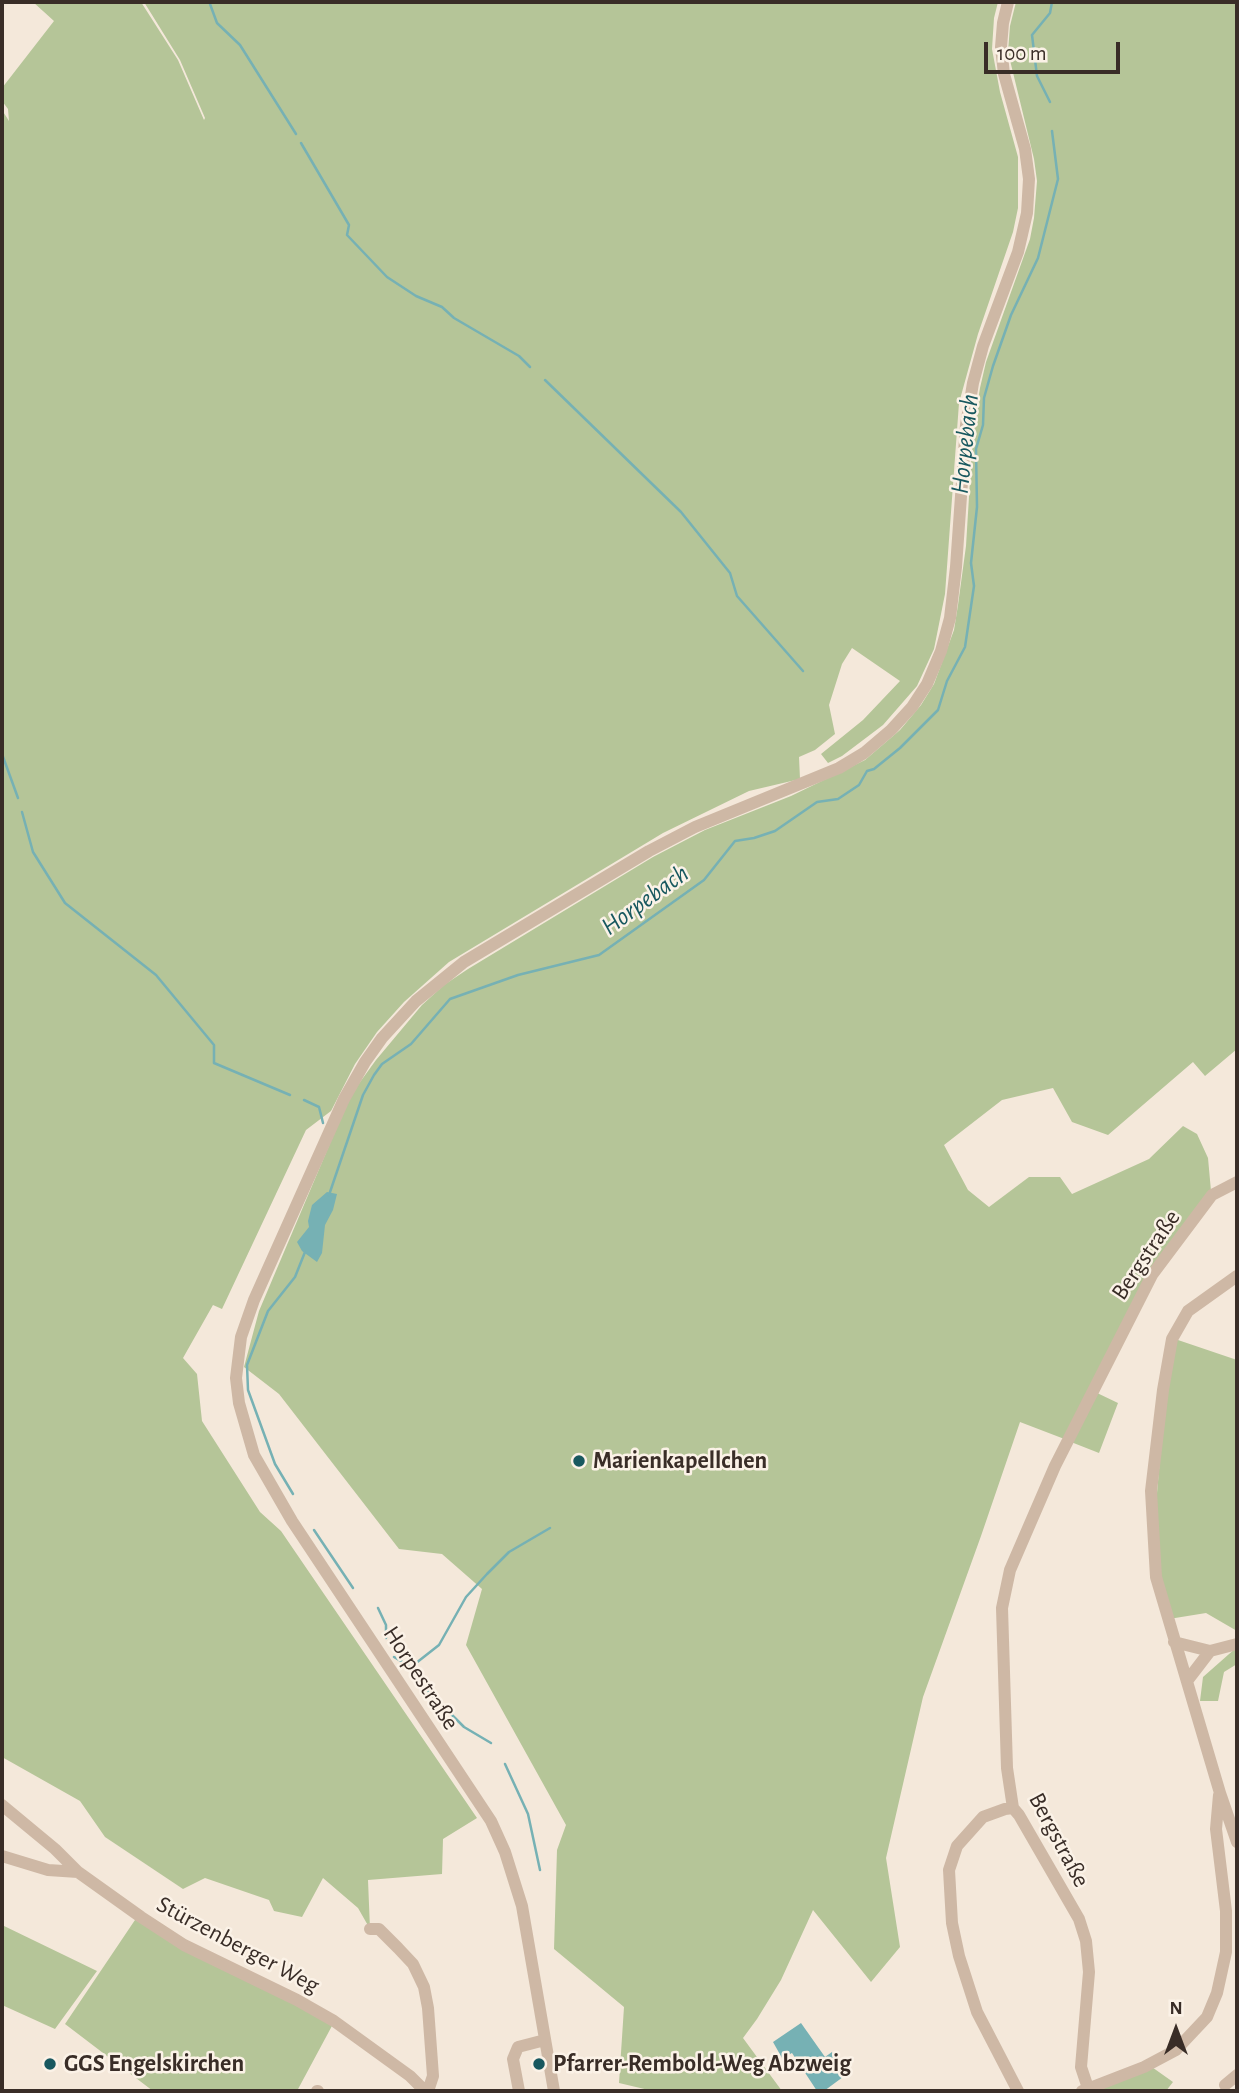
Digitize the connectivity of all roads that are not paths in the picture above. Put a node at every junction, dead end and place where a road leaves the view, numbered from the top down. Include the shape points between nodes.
1 (1008, 2) edge
2 (1237, 1181) edge
3 (1237, 1276) edge
4 (1174, 1642) junction
5 (1237, 1644) edge
6 (1210, 1651) junction
7 (1187, 1681) junction
8 (1220, 1793) junction
9 (2, 1805) edge
10 (1013, 1808) junction
11 (1237, 1842) edge
12 (2, 1856) edge
13 (78, 1872) junction
14 (370, 1929) dead end
15 (545, 2040) junction
16 (1237, 2075) edge
17 (1225, 2085) dead end
18 (1085, 2089) edge
19 (427, 2091) edge
20 (519, 2091) edge
21 (554, 2091) edge
22 (1018, 2091) edge

1 - 15 street, Horpestraße via 1001,47 1025,149 1027,213 973,383 952,605 944,643 927,684 912,707 864,753 672,839 464,962 416,1001 382,1038 354,1080 241,1338 236,1378 254,1455 292,1521 491,1821 505,1852 519,1893
2 - 10 street, Bergstraße via 1212,1195 1152,1275 1055,1466 1010,1570 1002,1608 1007,1768
3 - 4 street via 1188,1311 1172,1339 1163,1390 1151,1491 1156,1577
4 - 6 street
4 - 7 street
5 - 6 street
6 - 7 street
7 - 8 street
8 - 11 street
8 - 18 street, Bergstraße via 1216,1829 1226,1952 1207,2017 1177,2050
9 - 13 street, Stürzenberger Weg
10 - 18 street, Bergstraße via 1079,1919 1086,1941 1089,1972 1081,2067
10 - 22 street via 983,1817 957,1846 949,1881 959,1956 977,2012
12 - 13 street via 48,1870
13 - 19 street, Stürzenberger Weg via 184,1945 334,2021
14 - 19 street via 379,1929 413,1964 424,1987 433,2076
15 - 20 street via 518,2047 513,2059
15 - 21 street, Horpestraße
16 - 17 street

